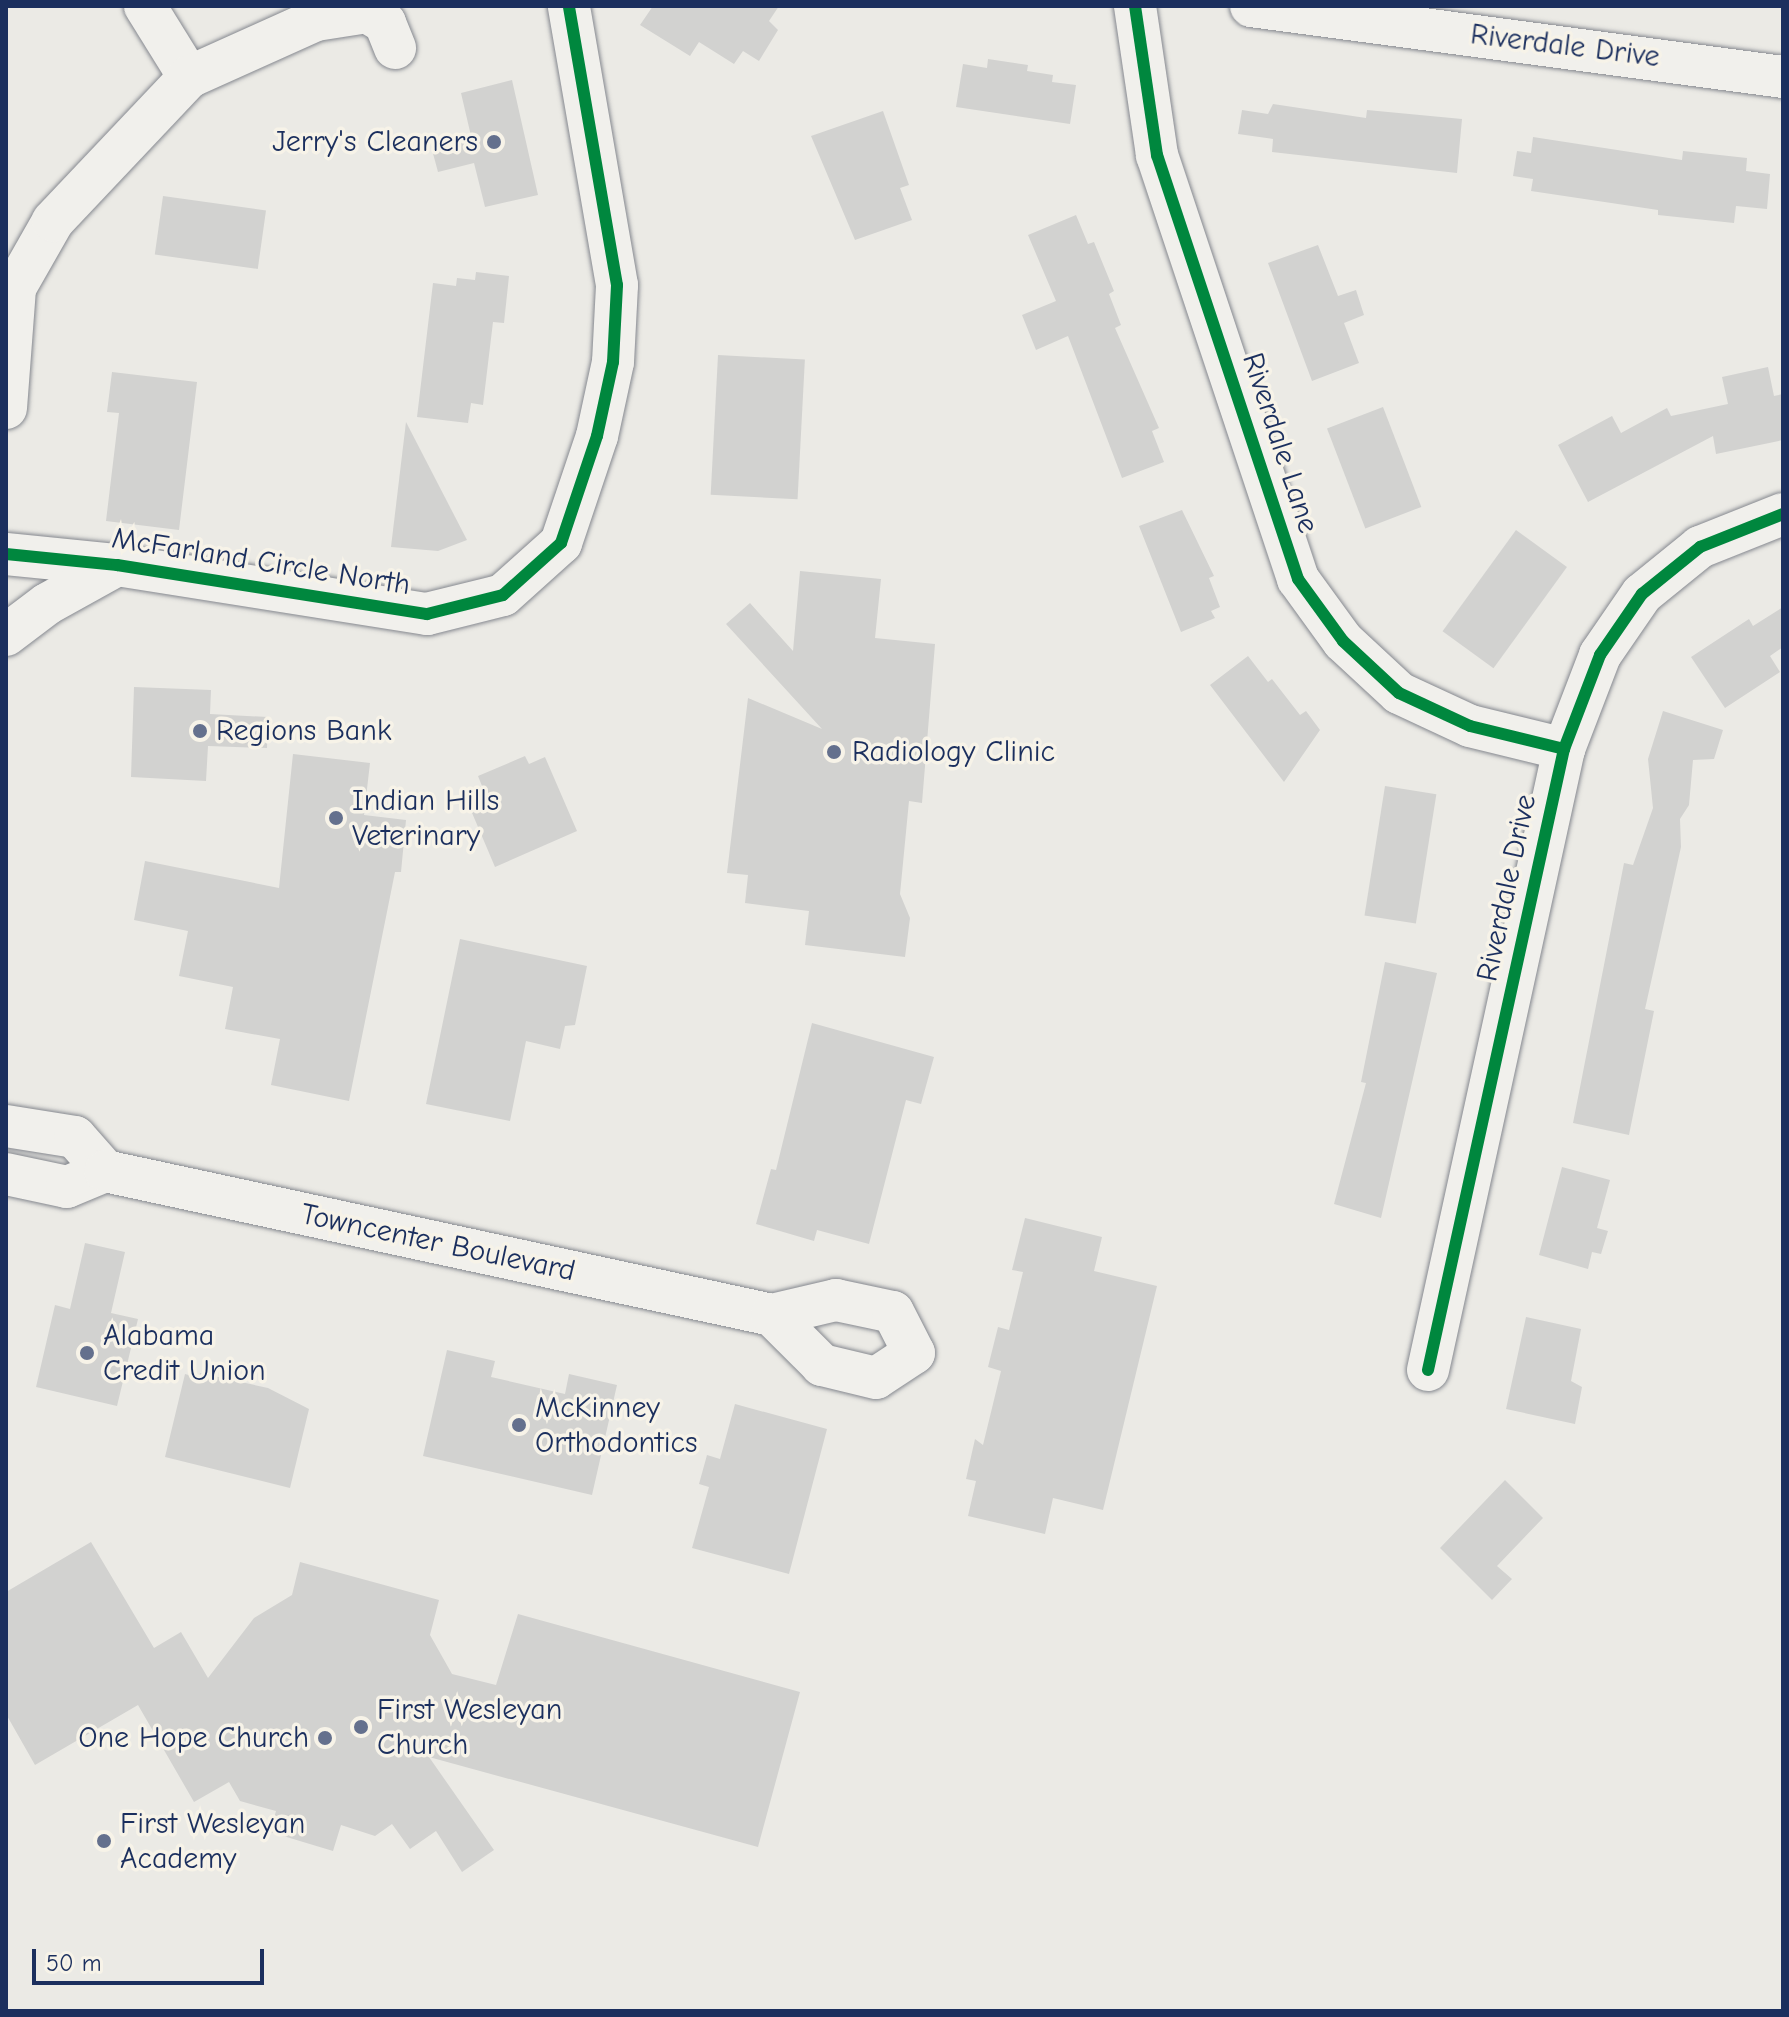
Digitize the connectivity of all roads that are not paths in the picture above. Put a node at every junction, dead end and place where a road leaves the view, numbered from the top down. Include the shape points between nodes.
1 (145, 6) edge
2 (569, 6) edge
3 (1135, 6) edge
4 (1251, 6) edge
5 (1455, 19) edge
6 (395, 48) dead end
7 (189, 77) junction
8 (1783, 77) edge
9 (6, 408) edge
10 (1783, 514) edge
11 (6, 554) edge
12 (117, 565) junction
13 (6, 635) edge
14 (1564, 749) junction
15 (6, 1126) edge
16 (105, 1171) junction
17 (6, 1174) edge
18 (772, 1315) dead end
19 (1428, 1370) dead end

1 - 7 street
2 - 12 street, McFarland Circle North via 617,285 613,362 597,436 561,543 503,595 427,614
3 - 14 street, Riverdale Lane via 1157,155 1298,579 1343,641 1399,693 1470,726
4 - 5 street, Riverdale Drive
5 - 8 street, Riverdale Drive
6 - 7 street via 385,23 367,12 316,20
7 - 9 street via 53,221 15,288
10 - 14 street, Riverdale Drive via 1700,547 1642,594 1600,655
11 - 12 street, McFarland Circle North
12 - 13 street, McFarland Circle North via 47,604
14 - 19 street, Riverdale Drive
15 - 16 street via 75,1137
16 - 17 street via 67,1187
16 - 18 street, Towncenter Boulevard

